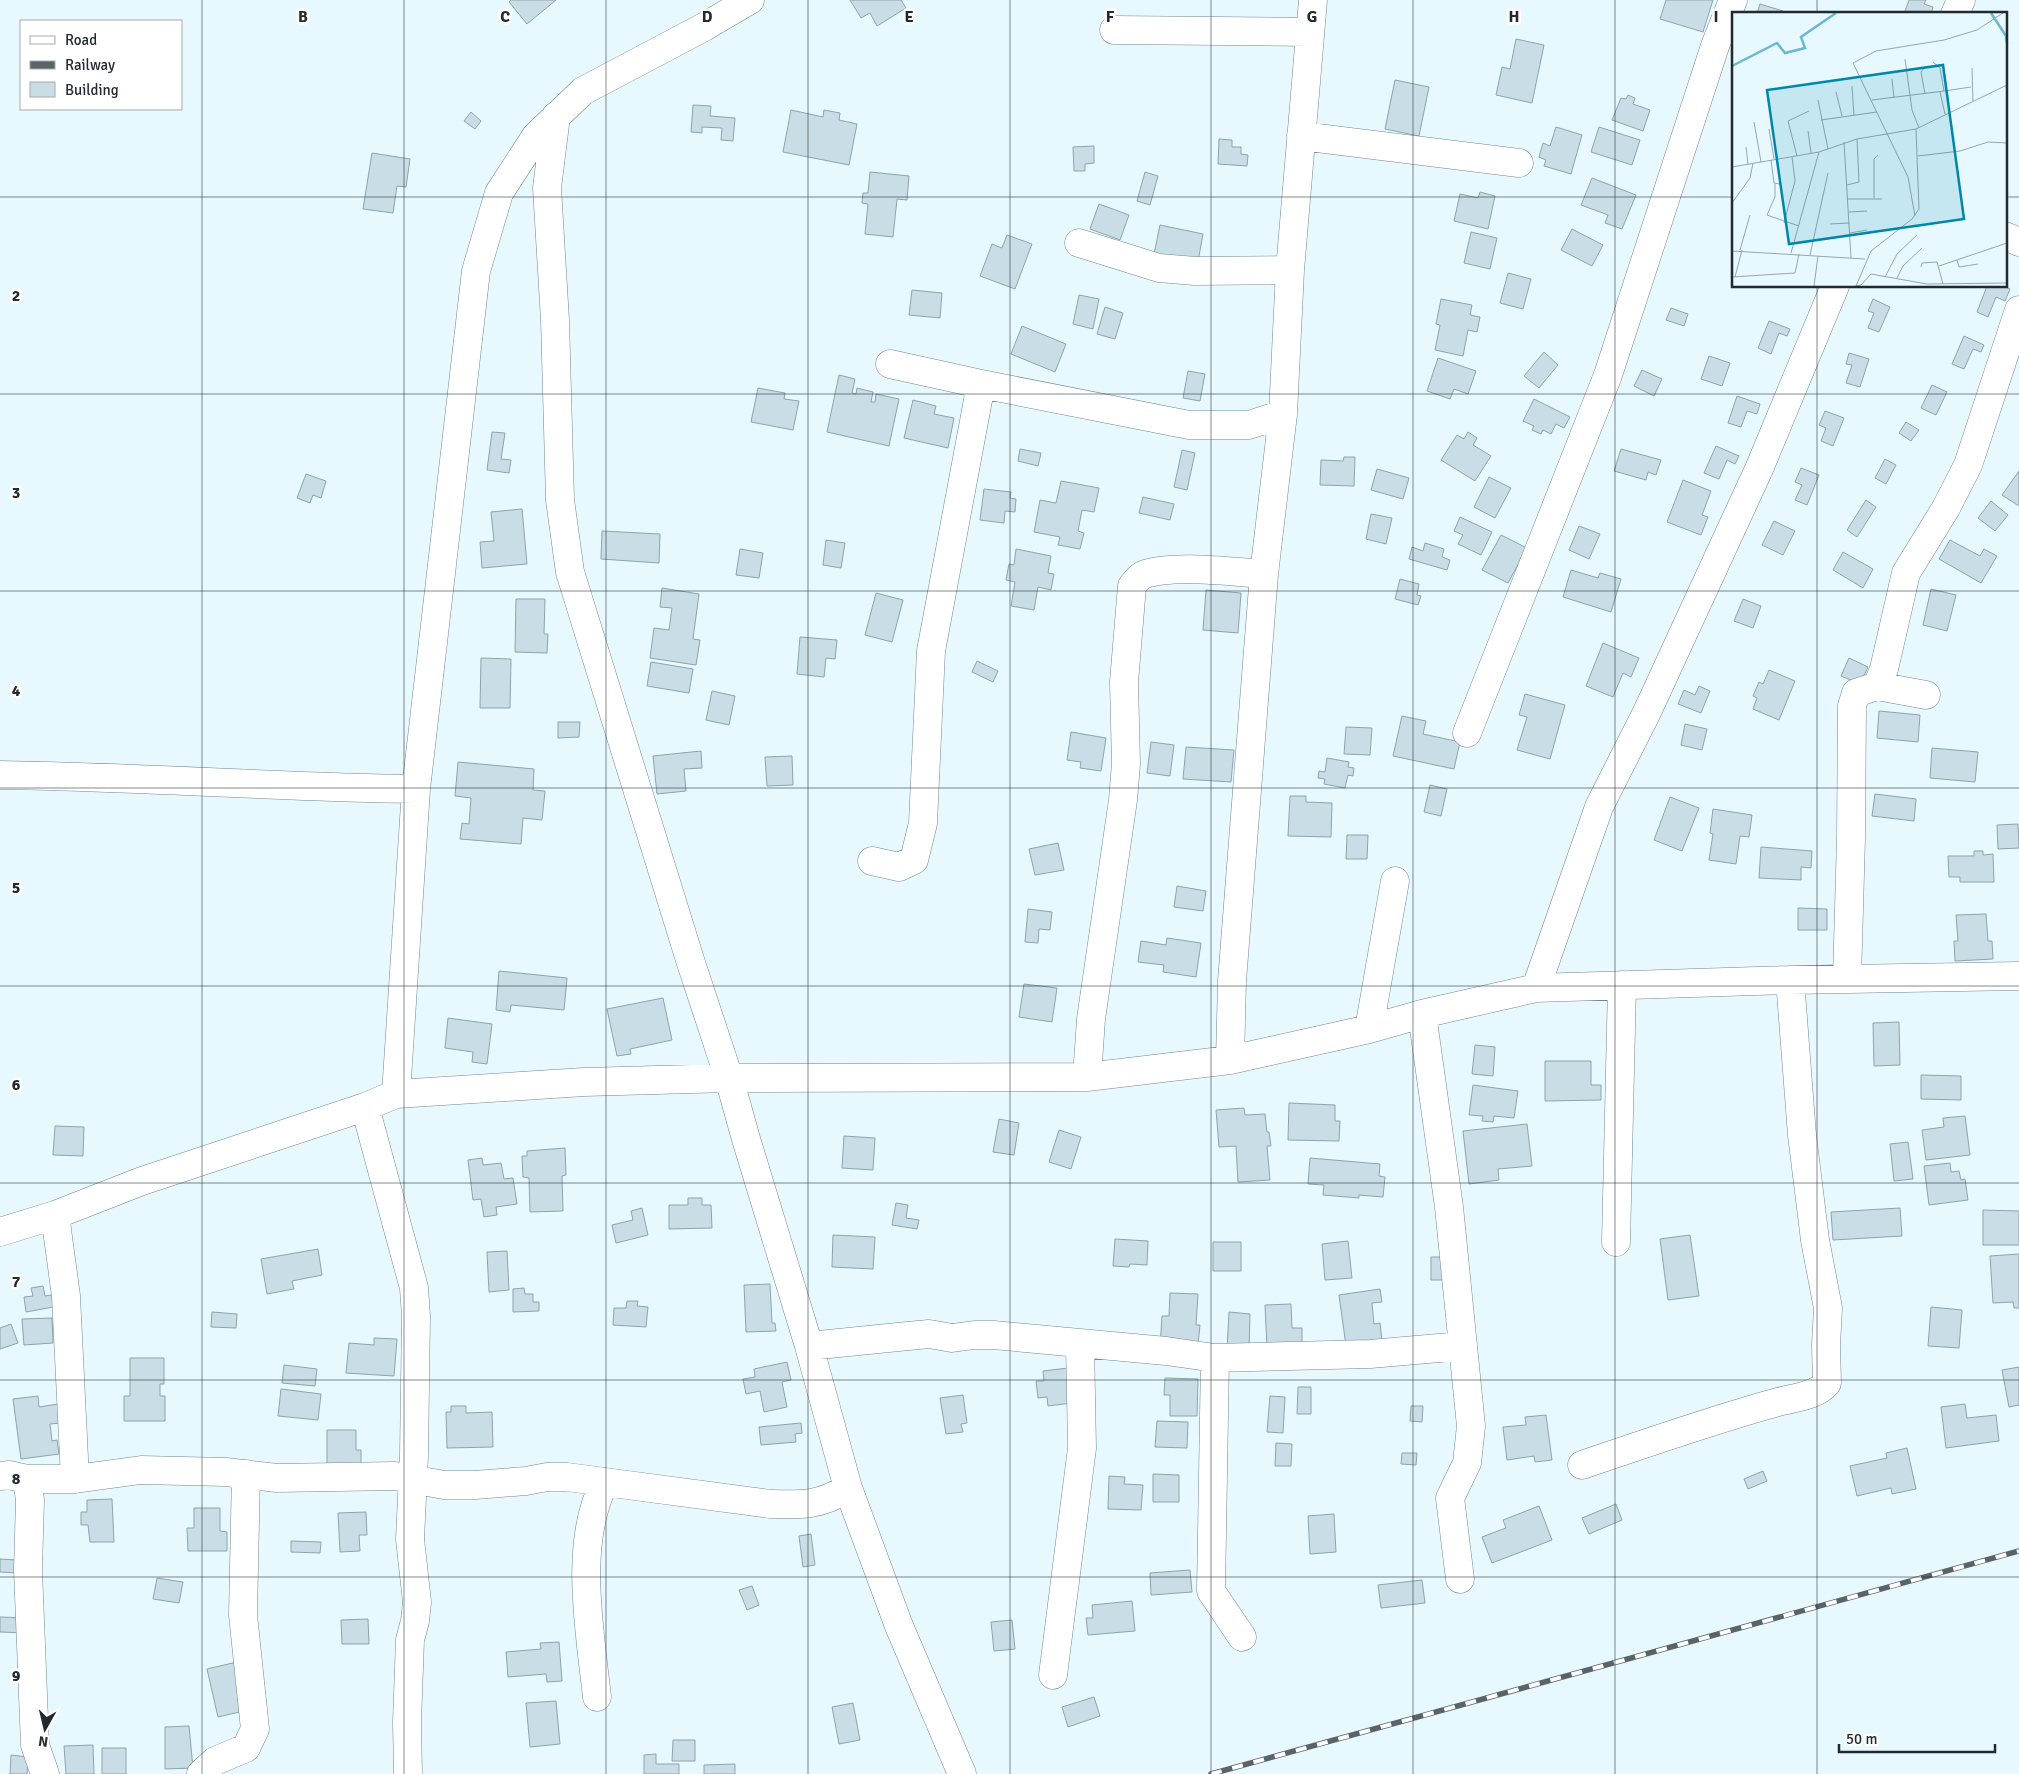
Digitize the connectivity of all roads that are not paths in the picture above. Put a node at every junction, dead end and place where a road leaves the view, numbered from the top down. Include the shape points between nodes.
1 (750, 0) edge
2 (1313, 0) edge
3 (1733, 0) edge
4 (1961, 0) edge
5 (1956, 12) edge
6 (1114, 30) dead end
7 (1309, 32) junction
8 (556, 116) junction
9 (1301, 136) junction
10 (1519, 163) dead end
11 (2006, 236) edge
12 (2019, 242) edge
13 (1079, 243) dead end
14 (1290, 270) junction
15 (1834, 288) edge
16 (2019, 310) edge
17 (890, 364) dead end
18 (981, 384) junction
19 (1284, 414) junction
20 (1264, 574) junction
21 (1877, 686) junction
22 (1926, 695) dead end
23 (1467, 733) dead end
24 (0, 774) edge
25 (416, 789) junction
26 (872, 862) dead end
27 (1395, 880) dead end
28 (2019, 976) edge
29 (1847, 979) junction
30 (1790, 980) junction
31 (1622, 985) junction
32 (1536, 988) junction
33 (1422, 1014) junction
34 (1369, 1029) junction
35 (1230, 1060) junction
36 (1087, 1077) junction
37 (729, 1078) junction
38 (396, 1094) junction
39 (365, 1107) junction
40 (55, 1215) junction
41 (0, 1232) edge
42 (1616, 1242) dead end
43 (1080, 1344) junction
44 (809, 1346) junction
45 (1462, 1346) junction
46 (1215, 1358) junction
47 (1582, 1465) dead end
48 (246, 1474) junction
49 (0, 1476) edge
50 (27, 1479) junction
51 (75, 1479) junction
52 (413, 1480) junction
53 (606, 1482) junction
54 (848, 1488) junction
55 (1460, 1579) dead end
56 (1242, 1638) dead end
57 (1053, 1675) dead end
58 (597, 1697) dead end
59 (45, 1774) edge
60 (201, 1774) edge
61 (408, 1774) edge
62 (962, 1774) edge

1 - 8 street via 583,91
2 - 7 street
3 - 23 street via 1715,46 1608,376
4 - 5 street
6 - 7 street
7 - 9 street
8 - 25 street via 536,136 499,193 476,271
8 - 37 street via 547,188 556,320 560,500 570,572
9 - 10 street
9 - 14 street
11 - 12 street
13 - 14 street via 1159,268
14 - 19 street
15 - 32 street via 1759,469 1647,712 1599,807
16 - 21 street via 1968,465 1906,573 1884,669
17 - 18 street
18 - 19 street via 1189,425 1249,425
18 - 26 street via 931,651 924,823 914,860 899,867
19 - 20 street
20 - 35 street via 1232,981
20 - 36 street via 1161,570 1141,576 1132,586 1124,682 1126,764 1123,800 1092,1018
21 - 22 street
21 - 29 street via 1856,692 1852,706
24 - 25 street via 310,788
25 - 38 street
27 - 34 street
28 - 29 street
29 - 30 street
30 - 31 street
30 - 47 street via 1802,1135 1815,1240 1828,1308 1827,1384 1810,1394 1732,1414
31 - 32 street
31 - 42 street
32 - 33 street
33 - 34 street
33 - 45 street via 1449,1207
34 - 35 street
35 - 36 street
36 - 37 street
37 - 38 street via 584,1082
37 - 44 street
38 - 39 street
39 - 40 street via 142,1181
39 - 52 street via 414,1288
40 - 41 street
40 - 51 street via 66,1296
43 - 44 street via 994,1335 952,1338 929,1334
43 - 46 street
43 - 57 street via 1082,1448
44 - 54 street
45 - 46 street via 1370,1354
45 - 55 street via 1471,1426 1467,1463 1450,1498
46 - 56 street via 1211,1591
48 - 51 street via 141,1470
48 - 52 street via 286,1478 395,1476
48 - 60 street via 243,1615 254,1729 246,1748 215,1761
49 - 50 street
50 - 51 street
50 - 59 street via 35,1746
52 - 53 street via 444,1485 547,1477
52 - 61 street via 410,1539 417,1602 410,1640
53 - 54 street via 770,1504 800,1505 821,1502
53 - 58 street via 595,1506 586,1563
54 - 62 street via 900,1626

